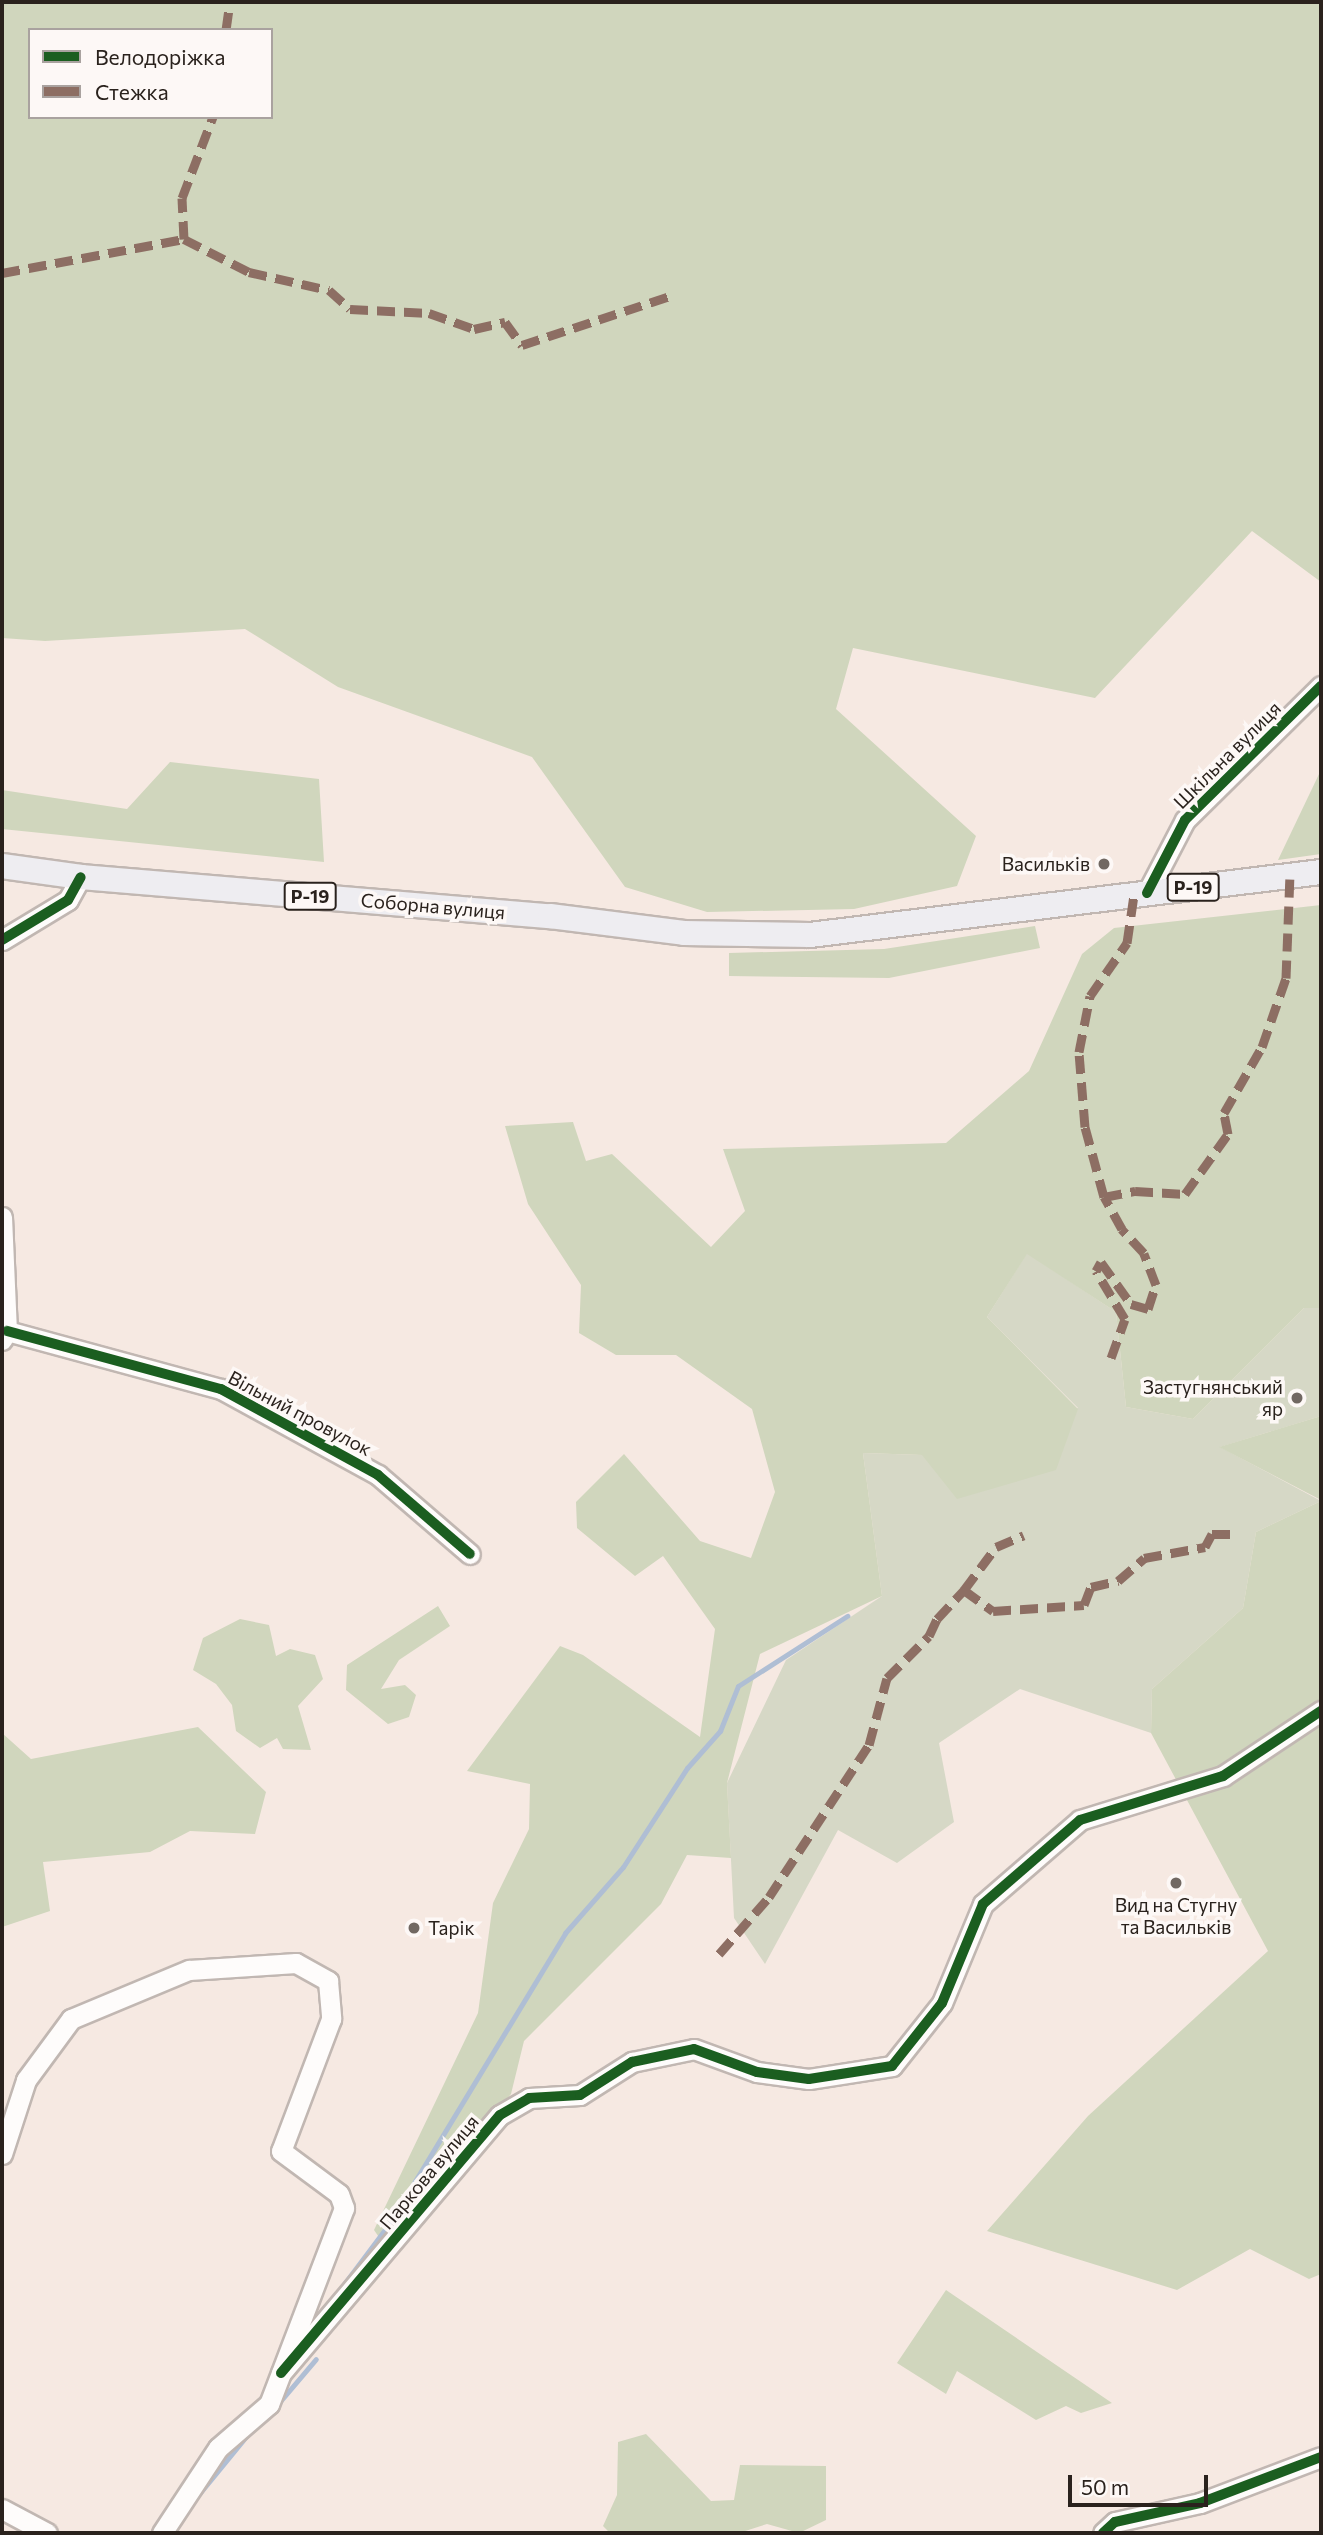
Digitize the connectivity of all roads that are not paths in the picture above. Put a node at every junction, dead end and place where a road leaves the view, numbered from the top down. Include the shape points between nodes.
1 (1321, 686) edge
2 (2, 866) edge
3 (1321, 872) edge
4 (81, 877) junction
5 (1147, 893) junction
6 (2, 940) edge
7 (2, 1217) edge
8 (4, 1336) edge
9 (470, 1554) dead end
10 (1321, 1711) edge
11 (2, 2154) edge
12 (281, 2373) junction
13 (1321, 2457) edge
14 (2, 2509) edge
15 (47, 2533) edge
16 (162, 2533) edge
17 (1103, 2533) edge

1 - 5 street, Шкільна вулиця via 1185,820
2 - 4 main road, Соборна вулиця / Р-19
3 - 5 main road, Р-19
4 - 5 main road, Соборна вулиця / Р-19 via 550,916 684,933 810,935
4 - 6 street via 68,900
7 - 8 street
8 - 9 street, Вільний провулок via 221,1389 378,1475
10 - 12 street, Паркова вулиця via 1223,1776 1080,1820 983,1905 943,2003 892,2066 809,2079 757,2072 694,2049 632,2062 580,2095 529,2098 500,2115
11 - 12 street via 26,2080 71,2020 189,1970 296,1963 328,1981 331,2019 281,2151 339,2194 344,2208
12 - 16 street via 269,2404 218,2448
13 - 17 street via 1200,2503 1115,2522
14 - 15 street

